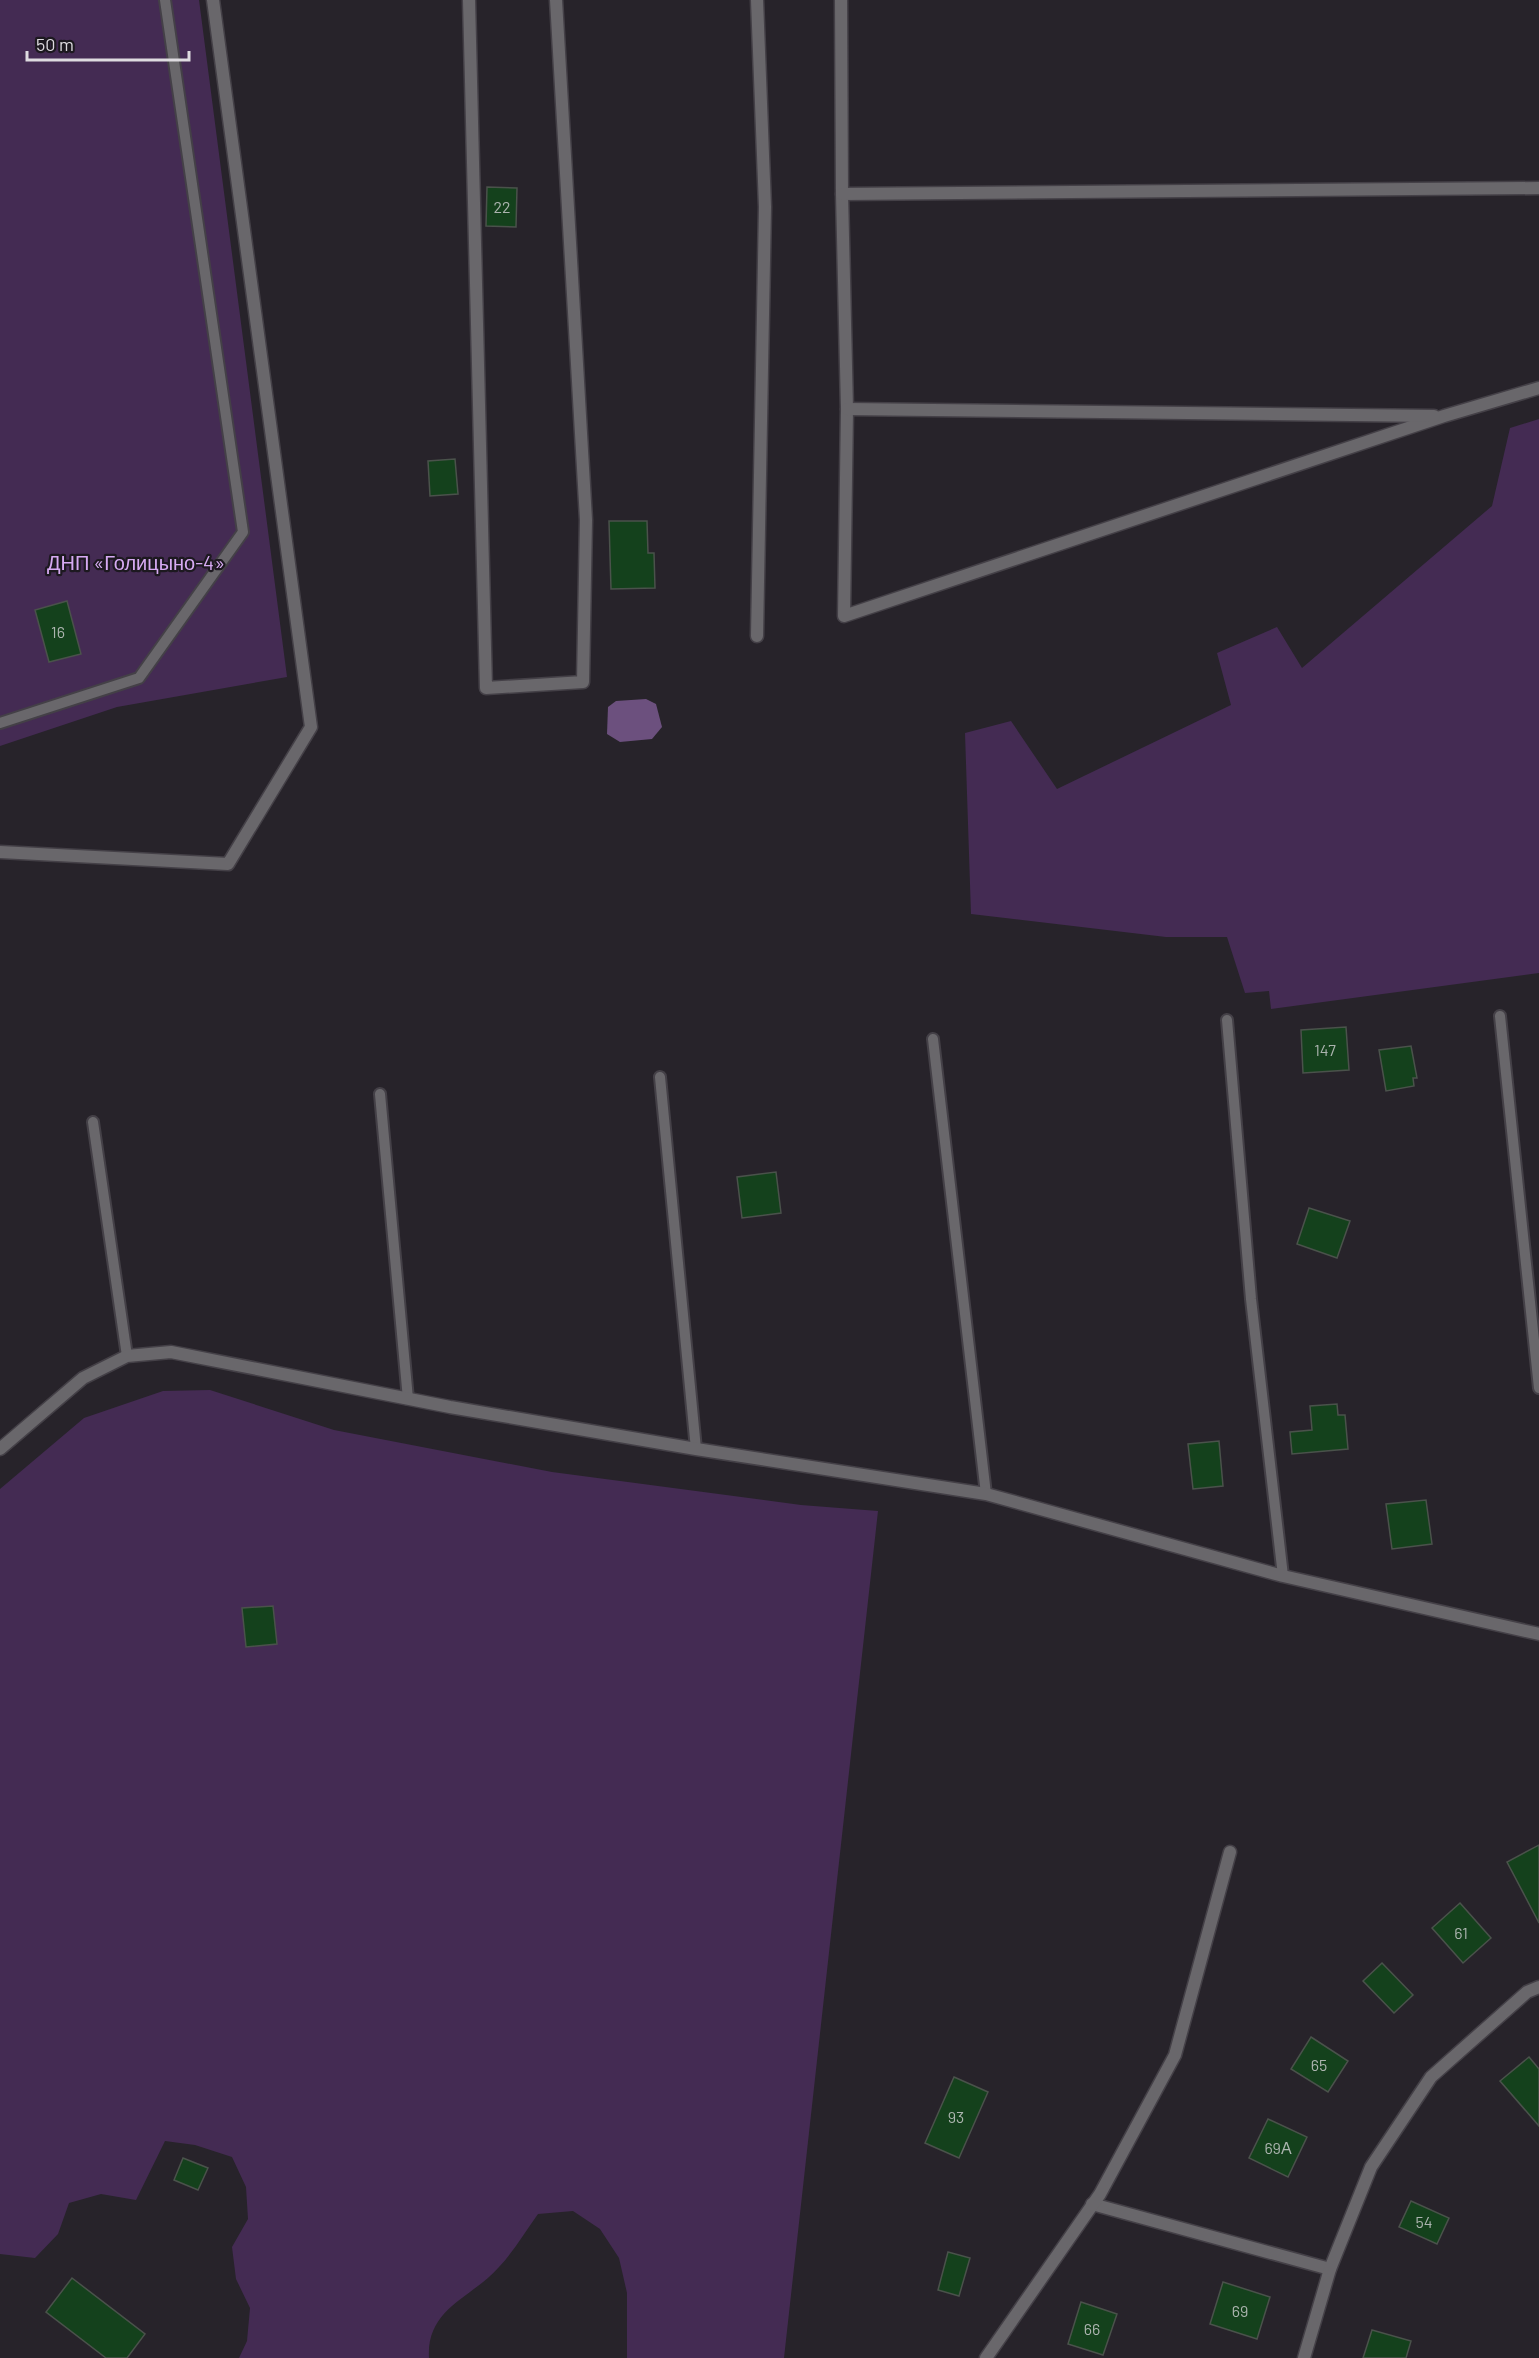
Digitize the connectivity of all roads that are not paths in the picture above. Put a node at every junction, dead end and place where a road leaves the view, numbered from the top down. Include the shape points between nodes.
1 (165, 0) edge
2 (213, 0) edge
3 (469, 0) edge
4 (556, 0) edge
5 (757, 0) edge
6 (841, 0) edge
7 (1539, 188) edge
8 (842, 194) junction
9 (1539, 388) edge
10 (847, 409) junction
11 (1444, 416) junction
12 (757, 636) dead end
13 (0, 723) edge
14 (0, 852) edge
15 (1500, 1016) dead end
16 (1227, 1020) dead end
17 (933, 1039) dead end
18 (660, 1077) dead end
19 (380, 1094) dead end
20 (93, 1122) dead end
21 (127, 1356) junction
22 (1539, 1388) edge
23 (408, 1399) junction
24 (0, 1449) edge
25 (696, 1449) junction
26 (986, 1494) junction
27 (1283, 1576) junction
28 (1539, 1634) edge
29 (1230, 1852) dead end
30 (1539, 1987) edge
31 (1092, 2204) junction
32 (1330, 2270) junction
33 (986, 2358) edge
34 (1304, 2358) edge

1 - 13 lane via 243,532 139,678
2 - 14 street via 311,727 228,864
3 - 4 street via 486,688 583,682 586,520
5 - 12 street via 765,207
6 - 8 street
7 - 8 street
8 - 10 street
9 - 11 street
10 - 11 street
10 - 11 street via 844,616
15 - 22 lane
16 - 27 lane via 1251,1299
17 - 26 lane
18 - 25 lane
19 - 23 lane
20 - 21 lane
21 - 23 street via 171,1352
21 - 24 street via 83,1378
23 - 25 street
25 - 26 street
26 - 27 street
27 - 28 street
29 - 31 street via 1175,2055
30 - 32 street via 1527,1992 1431,2077 1371,2167
31 - 32 street
31 - 33 street
32 - 34 street

